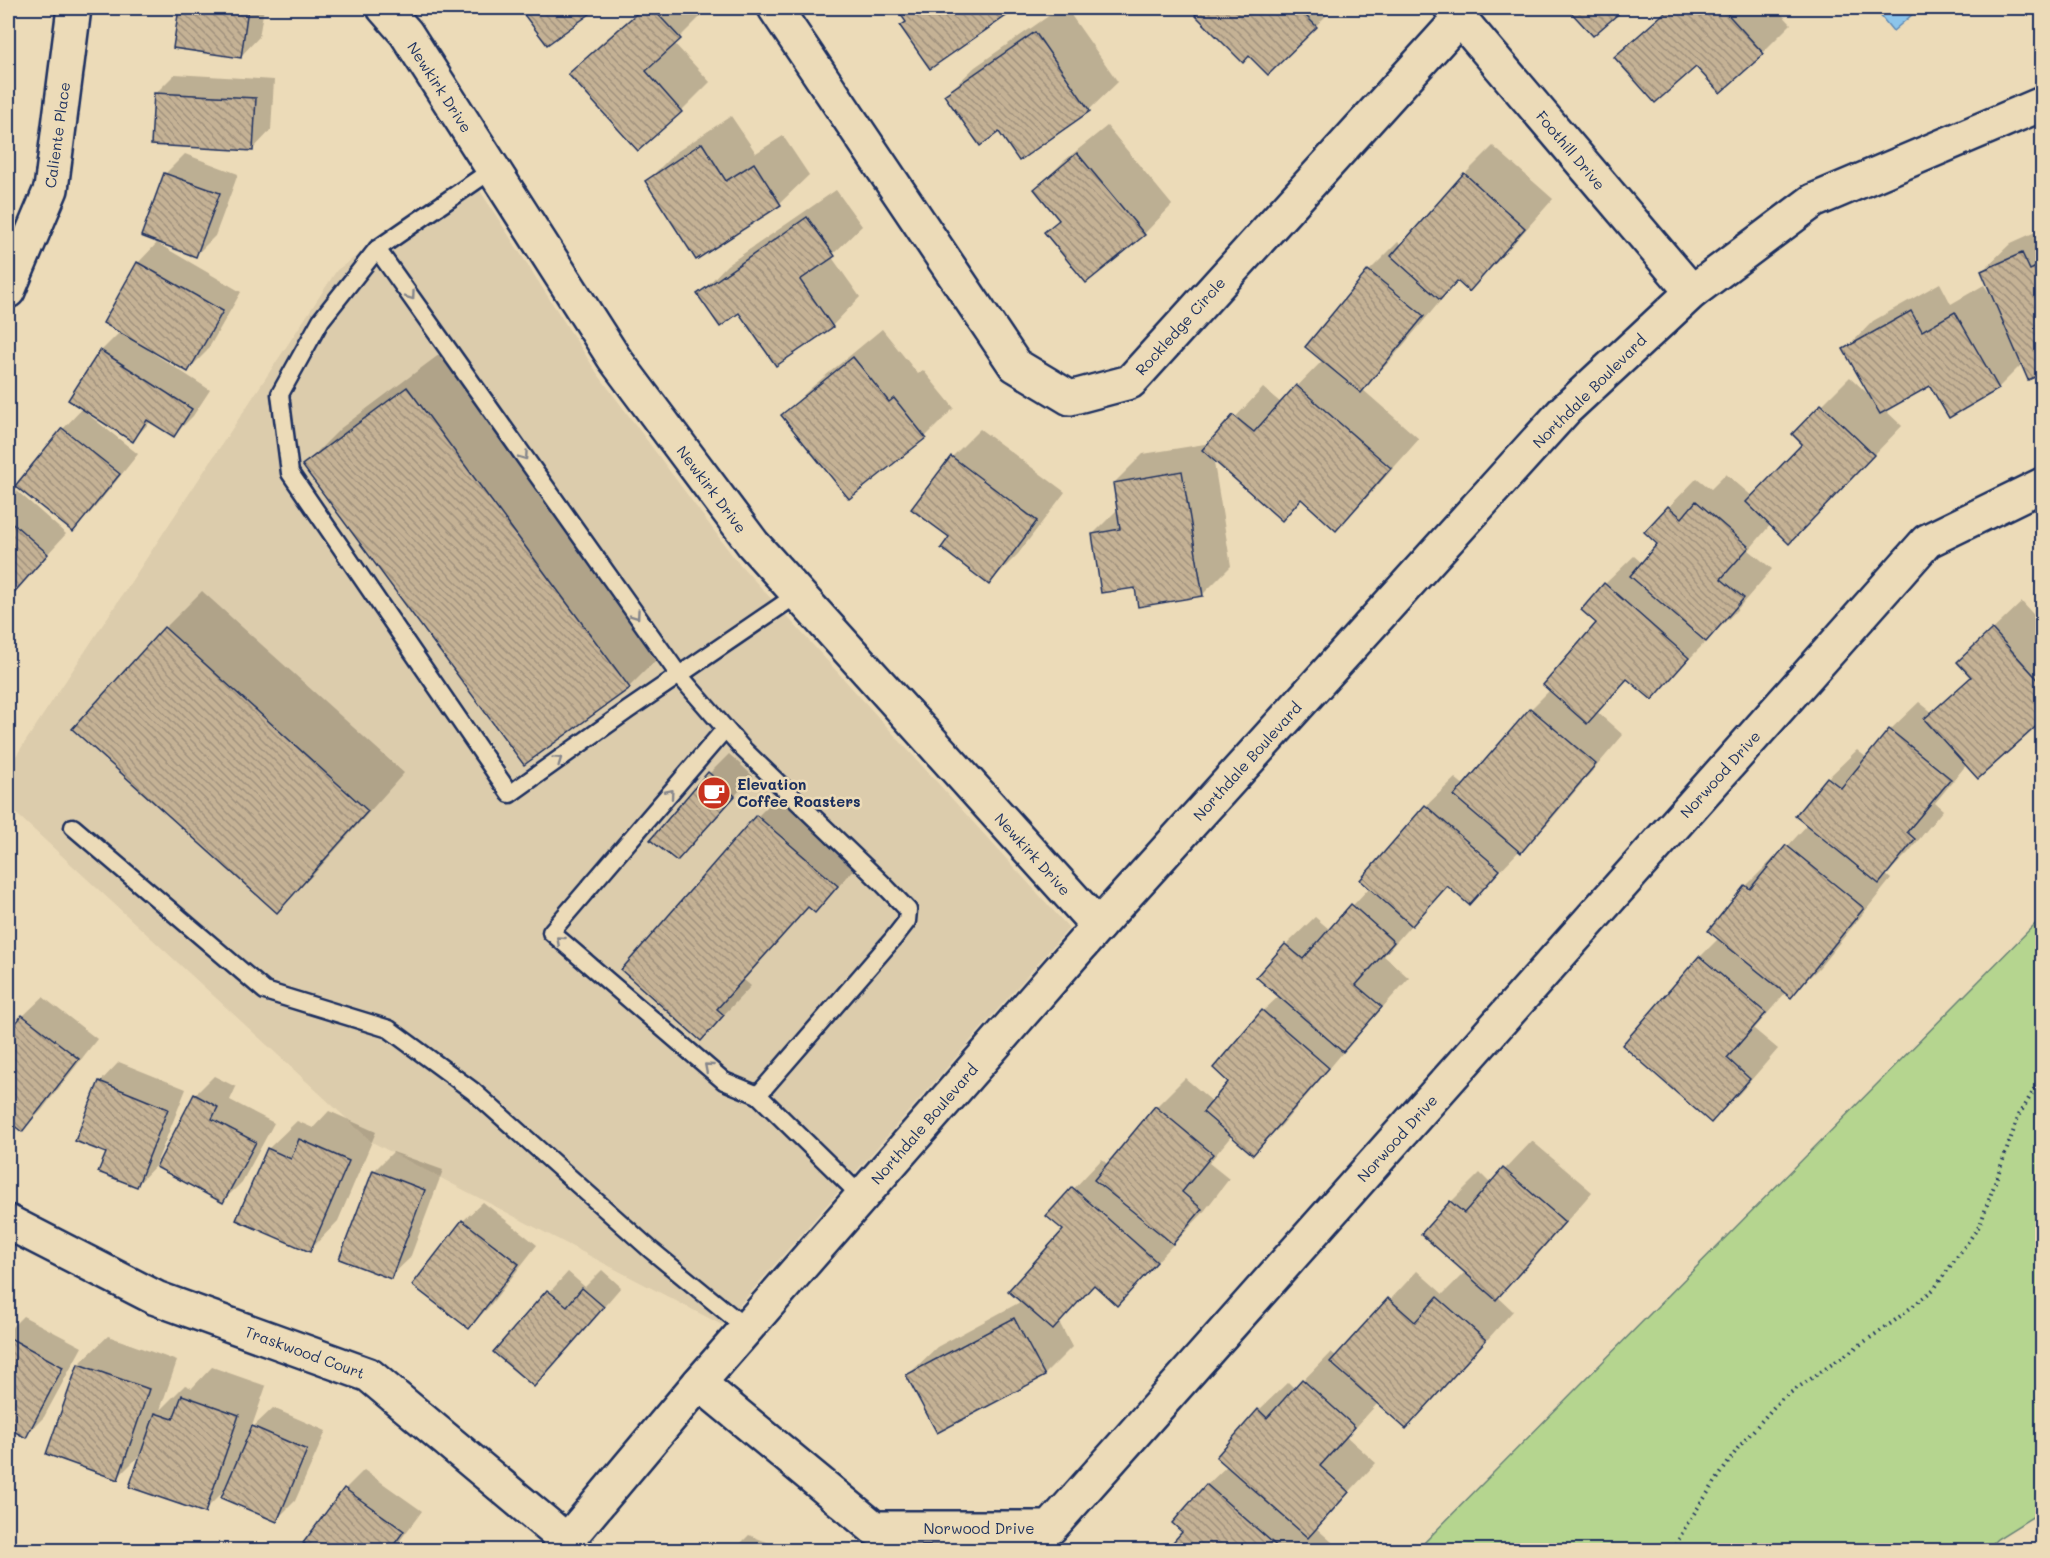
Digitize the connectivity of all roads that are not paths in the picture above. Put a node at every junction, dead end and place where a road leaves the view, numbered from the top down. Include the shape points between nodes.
1 (74, 8) edge
2 (384, 8) edge
3 (775, 8) edge
4 (1456, 13) edge
5 (2043, 104) edge
6 (493, 170) junction
7 (377, 249) junction
8 (8, 291) edge
9 (1692, 292) junction
10 (2043, 484) edge
11 (798, 594) junction
12 (679, 675) junction
13 (725, 729) junction
14 (73, 826) dead end
15 (1098, 926) junction
16 (758, 1095) junction
17 (861, 1196) junction
18 (8, 1222) edge
19 (746, 1328) junction
20 (699, 1383) junction
21 (563, 1546) edge

1 - 8 street, Caliente Place via 51,189
2 - 6 street, Newkirk Drive via 406,33
3 - 4 street, Rockledge Circle via 1015,365 1070,398 1130,382
4 - 9 street, Foothill Drive
5 - 9 street, Northdale Boulevard via 1813,201
6 - 7 lane
6 - 11 street, Newkirk Drive via 614,358 753,544
7 -> 12 lane
7 -> 12 lane via 321,320 280,394 290,473 510,794
9 - 15 street, Northdale Boulevard via 1566,409
10 - 20 street, Norwood Drive via 1928,541 1050,1528 874,1528
11 - 12 lane
11 - 15 street, Newkirk Drive
12 - 13 lane
13 - 16 lane via 908,910 907,921 893,939
16 -> 13 lane via 724,1081 551,932
14 - 19 lane via 265,991 389,1029 473,1091 651,1250
15 - 17 street, Northdale Boulevard
16 - 17 lane
17 - 19 street, Northdale Boulevard
18 - 21 street, Traskwood Court via 156,1298 369,1375
19 - 20 street, Northdale Boulevard
20 - 21 street, Northdale Boulevard

